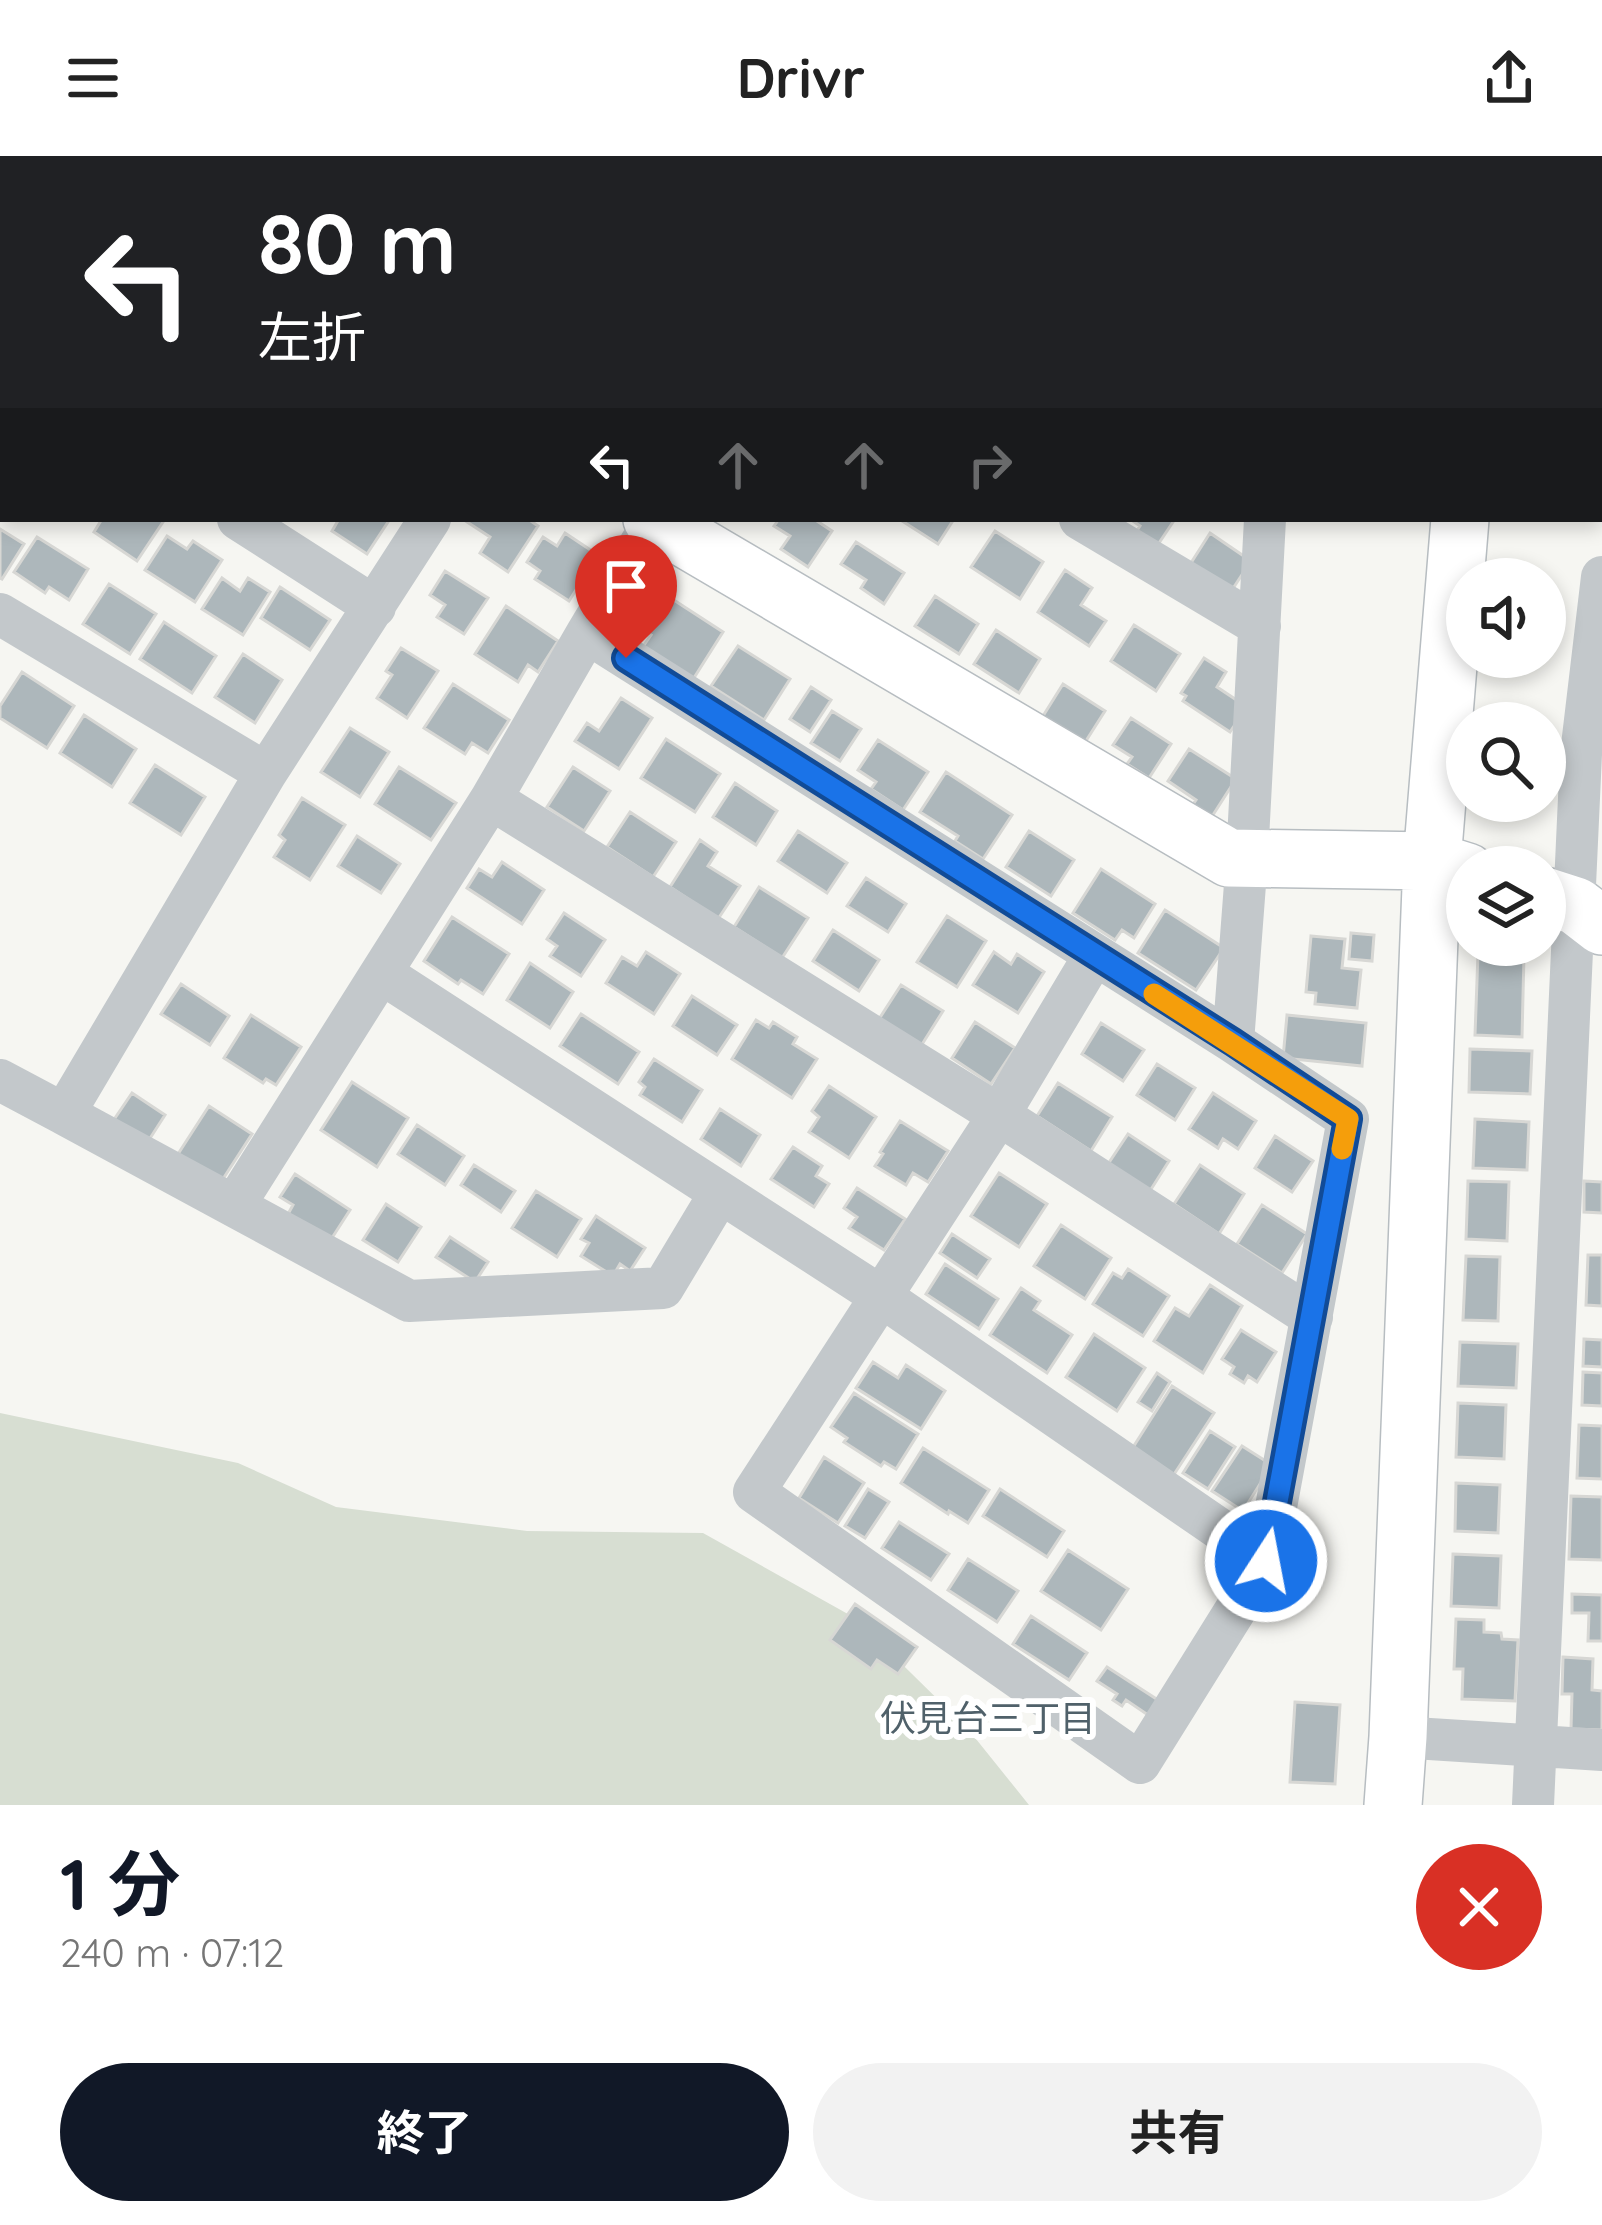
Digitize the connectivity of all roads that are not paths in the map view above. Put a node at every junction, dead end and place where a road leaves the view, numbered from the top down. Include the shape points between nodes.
1 (243, 522) edge
2 (428, 522) edge
3 (652, 522) edge
4 (656, 522) edge
5 (1085, 522) edge
6 (1265, 522) edge
7 (1460, 522) edge
8 (1601, 601) edge
9 (375, 607) junction
10 (0, 614) edge
11 (1260, 626) junction
12 (587, 633) junction
13 (266, 773) junction
14 (491, 799) junction
15 (1450, 846) edge
16 (1247, 858) junction
17 (1446, 866) edge
18 (1573, 909) edge
19 (1446, 917) edge
20 (1094, 956) junction
21 (381, 973) junction
22 (1233, 1042) junction
23 (0, 1080) edge
24 (64, 1114) junction
25 (999, 1115) junction
26 (720, 1193) junction
27 (235, 1205) junction
28 (882, 1297) junction
29 (1312, 1317) junction
30 (1266, 1561) junction
31 (1398, 1736) junction
32 (1536, 1744) junction
33 (1602, 1750) edge
34 (1393, 1805) edge
35 (1533, 1805) edge

1 - 9 street
2 - 9 street
3 - 12 street
4 - 16 street via 1229,857
5 - 11 street
6 - 11 street
7 - 15 street
8 - 18 street via 1581,754
9 - 13 street
10 - 13 street
11 - 16 street
12 - 14 street
12 - 20 street
13 - 24 street
14 - 21 street
14 - 25 street
16 - 17 street
16 - 22 street
18 - 32 street
19 - 31 street
20 - 22 street
20 - 25 street
21 - 26 street
21 - 27 street
22 - 29 street via 1348,1119
23 - 24 street
24 - 27 street
25 - 28 street
25 - 29 street
26 - 27 street via 662,1288 409,1301
26 - 28 street
28 - 30 street
28 - 30 street via 754,1492 1140,1763
29 - 30 street
31 - 32 street
31 - 34 street
32 - 33 street
32 - 35 street

